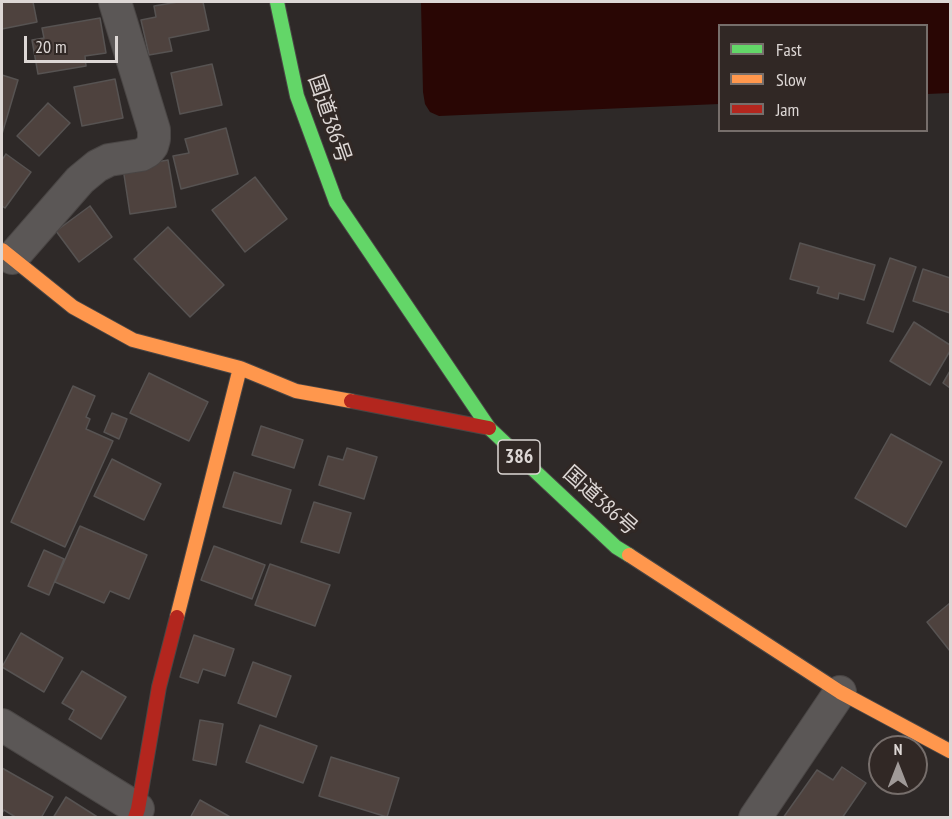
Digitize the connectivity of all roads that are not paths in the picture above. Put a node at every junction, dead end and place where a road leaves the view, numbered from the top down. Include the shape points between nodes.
1 (115, 2) edge
2 (277, 2) edge
3 (7, 254) edge
4 (240, 368) junction
5 (489, 428) junction
6 (840, 692) junction
7 (2, 725) edge
8 (951, 751) edge
9 (136, 813) edge
10 (755, 818) edge

1 - 3 street via 154,130 152,146 141,155 97,166
2 - 5 main road, 国道386号 / 386 via 297,96 336,202
3 - 4 main road via 73,307 133,340
4 - 5 main road via 296,390
4 - 9 main road via 159,687
5 - 6 main road, 国道386号 / 386 via 616,547
6 - 8 main road, 国道386号 / 386
6 - 10 street
7 - 9 street

